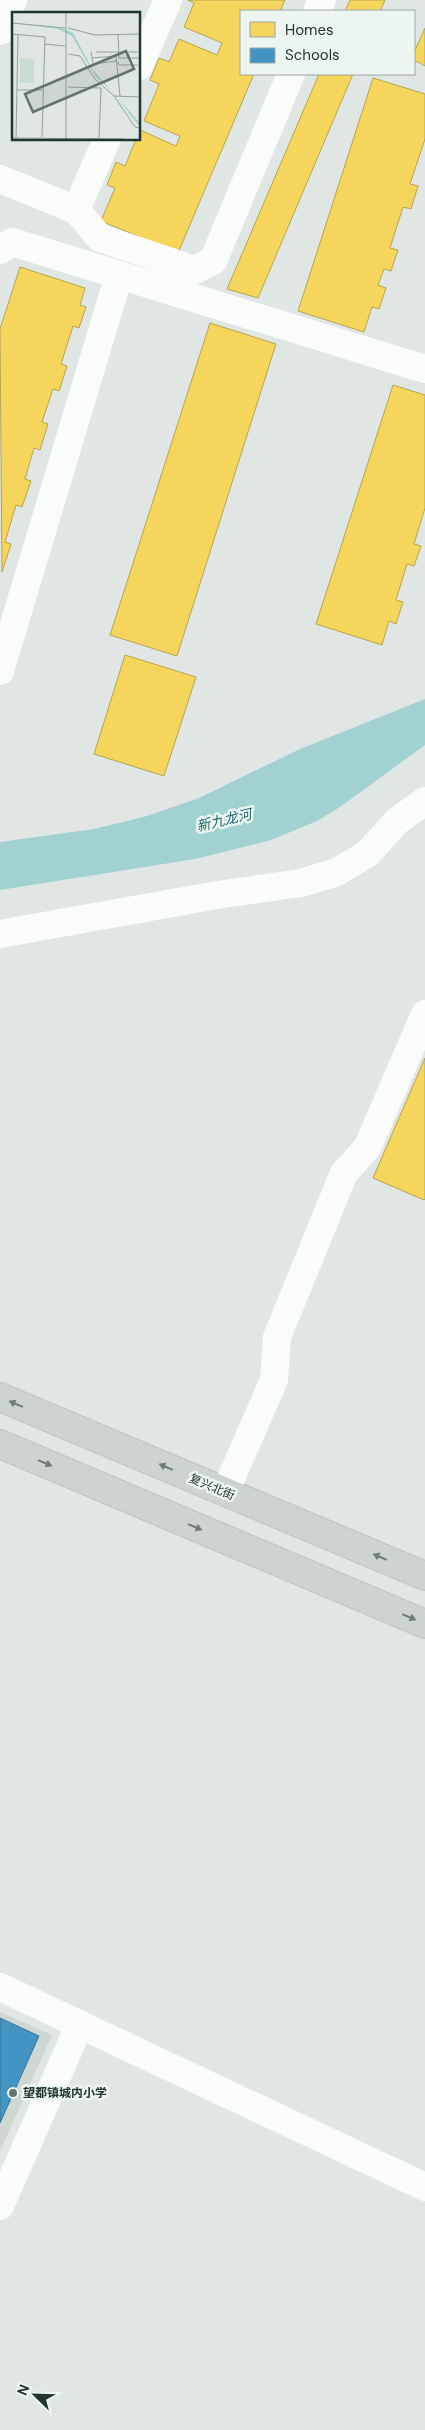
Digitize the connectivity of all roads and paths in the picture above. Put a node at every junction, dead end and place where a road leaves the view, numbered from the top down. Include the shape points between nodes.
1 (13, 0) edge
2 (168, 0) edge
3 (0, 31) edge
4 (140, 64) edge
5 (291, 75) edge
6 (107, 140) edge
7 (0, 179) edge
8 (76, 210) junction
9 (0, 250) edge
10 (119, 275) junction
11 (425, 369) edge
12 (0, 671) edge
13 (425, 801) edge
14 (0, 934) edge
15 (425, 1014) edge
16 (0, 1397) edge
17 (0, 1444) edge
18 (225, 1492) junction
19 (425, 1576) edge
20 (425, 1624) edge
21 (0, 1987) edge
22 (80, 2024) junction
23 (425, 2187) edge
24 (0, 2206) edge

1 - 3 street
2 - 4 street
5 - 8 street via 213,261 195,270 100,238
6 - 8 street
7 - 8 street
9 - 10 street via 12,242
10 - 11 street
10 - 12 street
13 - 14 street via 397,820 368,854 336,872 301,883
15 - 18 street via 367,1148 344,1174 277,1337 274,1380
18 -> 16 main road, 复兴北街
17 -> 20 main road
19 -> 18 main road, 复兴北街
21 - 22 street
22 - 23 street
22 - 24 street

